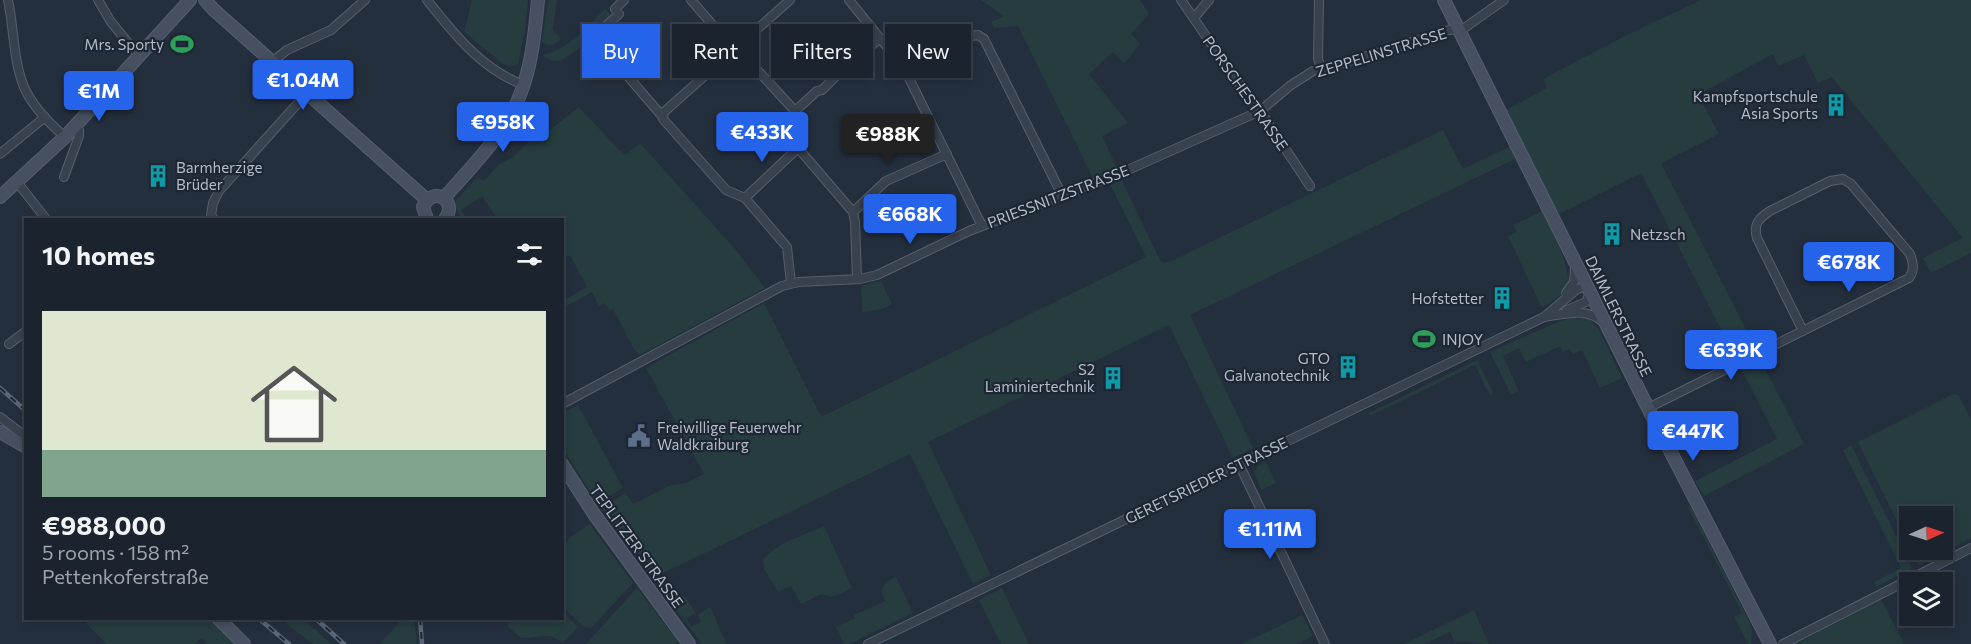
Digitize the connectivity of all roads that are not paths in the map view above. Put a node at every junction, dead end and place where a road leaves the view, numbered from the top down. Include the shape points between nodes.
1 (8, 0) edge
2 (98, 0) edge
3 (190, 0) edge
4 (205, 0) edge
5 (365, 0) edge
6 (427, 0) edge
7 (538, 0) edge
8 (624, 0) edge
9 (691, 0) edge
10 (790, 0) edge
11 (849, 0) edge
12 (1181, 0) edge
13 (1209, 0) edge
14 (1319, 0) edge
15 (1444, 0) edge
16 (1504, 0) edge
17 (1194, 18) junction
18 (711, 24) edge
19 (759, 28) edge
20 (1459, 30) junction
21 (971, 36) edge
22 (880, 38) junction
23 (885, 44) edge
24 (139, 56) junction
25 (272, 62) junction
26 (1321, 68) junction
27 (759, 75) edge
28 (705, 78) edge
29 (909, 78) edge
30 (524, 85) junction
31 (307, 93) junction
32 (795, 111) junction
33 (1260, 111) junction
34 (45, 117) junction
35 (663, 118) junction
36 (75, 125) junction
37 (65, 137) junction
38 (798, 147) junction
39 (0, 154) edge
40 (946, 154) junction
41 (64, 177) dead end
42 (17, 182) junction
43 (1310, 186) dead end
44 (1062, 195) junction
45 (0, 197) edge
46 (444, 198) junction
47 (745, 198) junction
48 (427, 200) junction
49 (853, 212) junction
50 (45, 218) edge
51 (213, 218) edge
52 (426, 218) edge
53 (446, 218) edge
54 (981, 226) junction
55 (1575, 260) junction
56 (857, 279) junction
57 (791, 283) junction
58 (1588, 289) junction
59 (1549, 315) junction
60 (1607, 326) junction
61 (1803, 331) junction
62 (24, 333) edge
63 (9, 344) dead end
64 (564, 403) edge
65 (1648, 408) junction
66 (0, 417) edge
67 (0, 432) edge
68 (24, 435) edge
69 (24, 446) edge
70 (1239, 464) junction
71 (564, 467) edge
72 (1971, 548) edge
73 (220, 620) edge
74 (244, 644) edge
75 (689, 644) edge
76 (868, 644) edge
77 (1325, 644) edge
78 (1769, 644) edge
79 (1783, 644) edge

1 - 34 street via 21,77 34,106
2 - 24 street
3 - 24 street
4 - 25 street
5 - 25 street via 332,30 287,50
6 - 30 street via 491,69
7 - 30 street
8 - 35 street via 615,9 619,14 594,37
9 - 18 street
10 - 19 street
11 - 22 street
12 - 17 street, PORSCHESTRASSE
13 - 17 street
14 - 26 street
15 - 20 street, DAIMLERSTRASSE
16 - 20 street, ZEPPELINSTRASSE
17 - 33 street, PORSCHESTRASSE
20 - 26 street, ZEPPELINSTRASSE
20 - 55 street, DAIMLERSTRASSE
21 - 44 street via 986,42
22 - 23 street
22 - 32 street
24 - 36 street
25 - 31 street
26 - 33 street, ZEPPELINSTRASSE via 1300,78
27 - 32 street
28 - 35 street
29 - 40 street
30 - 46 street via 490,145
31 - 48 street
31 - 51 street via 219,191 213,203
32 - 38 street
33 - 43 street, PORSCHESTRASSE
33 - 44 street, PRIESSNITZSTRASSE
34 - 37 street
34 - 39 street
35 - 47 street via 726,190
36 - 37 street
36 - 41 street via 79,136
37 - 42 street
38 - 47 street
38 - 49 street
40 - 49 street via 886,181
40 - 54 street
42 - 45 street
42 - 50 street
44 - 54 street, PRIESSNITZSTRASSE
46 - 48 street via 435,196
46 - 53 street via 450,210
47 - 57 street via 788,249
48 - 52 street via 423,207
49 - 56 street
54 - 56 street, PRIESSNITZSTRASSE via 877,275
55 - 58 street, DAIMLERSTRASSE
55 - 59 street, GERETSRIEDER STRASSE via 1574,282
56 - 57 street, PRIESSNITZSTRASSE
57 - 64 street, PRIESSNITZSTRASSE
58 - 59 street, GERETSRIEDER STRASSE via 1576,291
58 - 59 street, GERETSRIEDER STRASSE via 1586,302
58 - 60 street, DAIMLERSTRASSE
59 - 60 street, GERETSRIEDER STRASSE via 1593,315
59 - 70 street, GERETSRIEDER STRASSE
60 - 65 street, DAIMLERSTRASSE
61 - 61 street via 1757,238 1756,224 1770,211 1843,178 1910,254 1913,271 1909,278
61 - 65 street
62 - 63 street
65 - 78 street, DAIMLERSTRASSE
66 - 68 street
67 - 69 street
70 - 76 street, GERETSRIEDER STRASSE
70 - 77 street
71 - 75 street, TEPLITZER STRASSE
72 - 79 street
73 - 74 street

